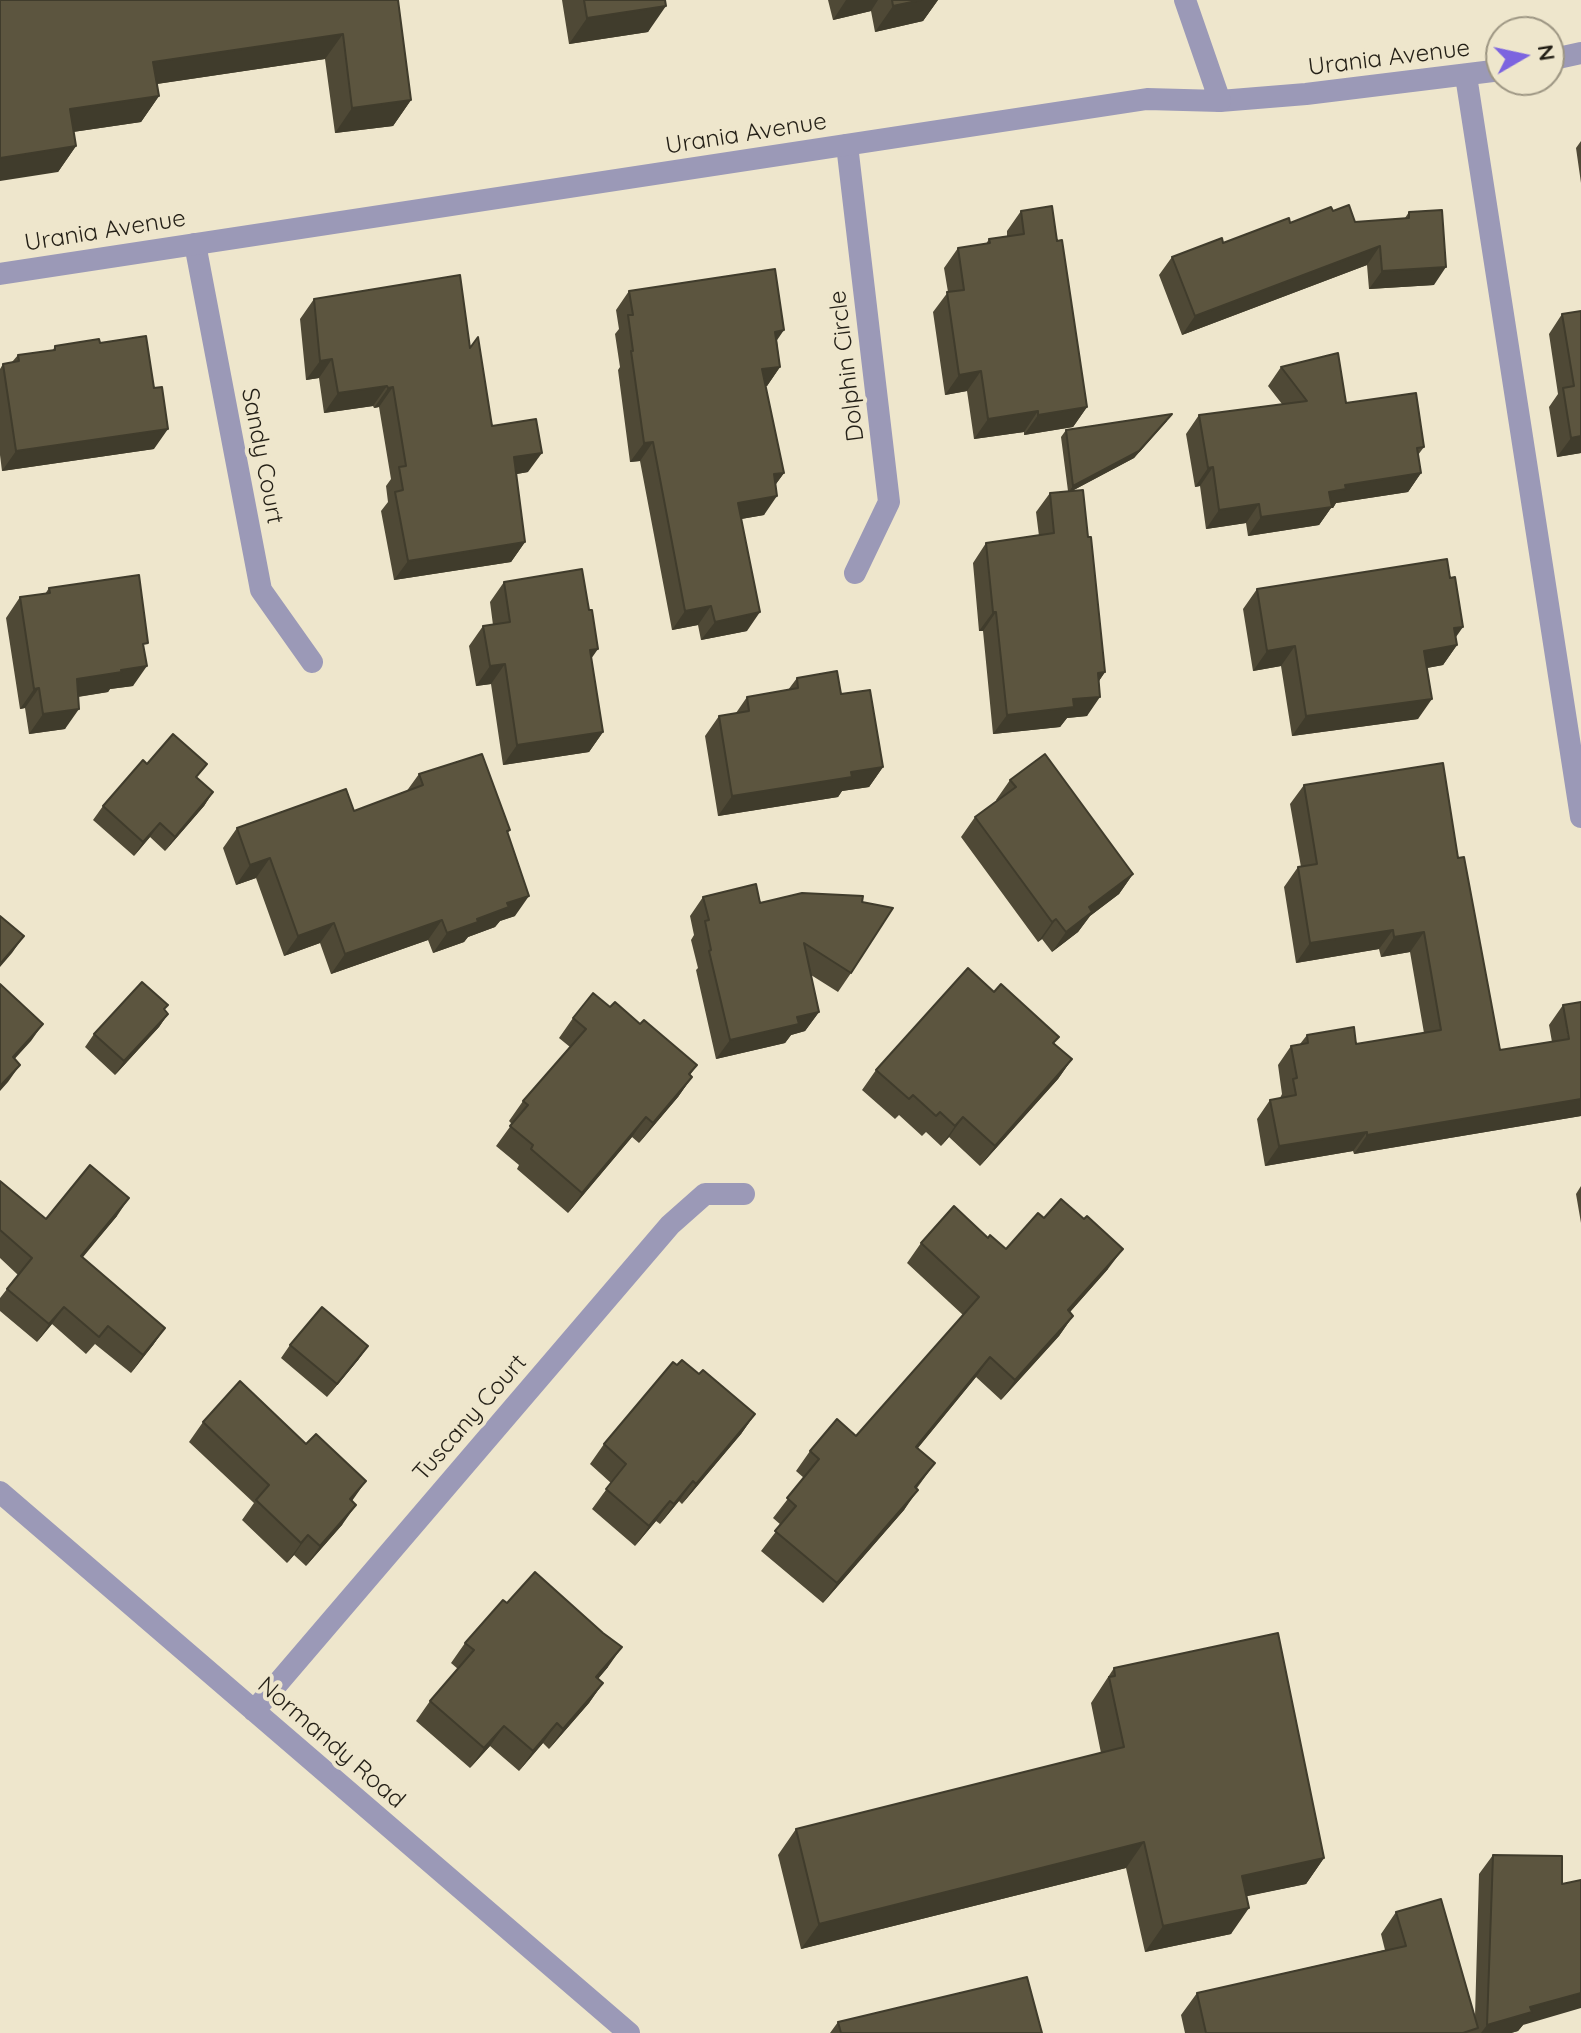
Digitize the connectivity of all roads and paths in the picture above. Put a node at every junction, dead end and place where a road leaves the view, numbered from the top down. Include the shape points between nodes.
1 (1185, 0) edge
2 (1485, 73) edge
3 (1466, 76) junction
4 (1220, 101) junction
5 (847, 145) junction
6 (195, 244) junction
7 (0, 274) edge
8 (855, 573) dead end
9 (312, 662) dead end
10 (1581, 817) edge
11 (744, 1194) dead end
12 (0, 1492) edge
13 (254, 1711) junction
14 (629, 2033) edge

1 - 4 street
2 - 3 street, Urania Avenue
3 - 4 street, Urania Avenue
3 - 10 street
4 - 5 street, Urania Avenue via 1147,99
5 - 6 street, Urania Avenue
5 - 8 street, Dolphin Circle via 889,502
6 - 7 street, Urania Avenue
6 - 9 street, Sandy Court via 261,590
11 - 13 street, Tuscany Court via 705,1194 670,1225
12 - 13 street, Normandy Road
13 - 14 street, Normandy Road

